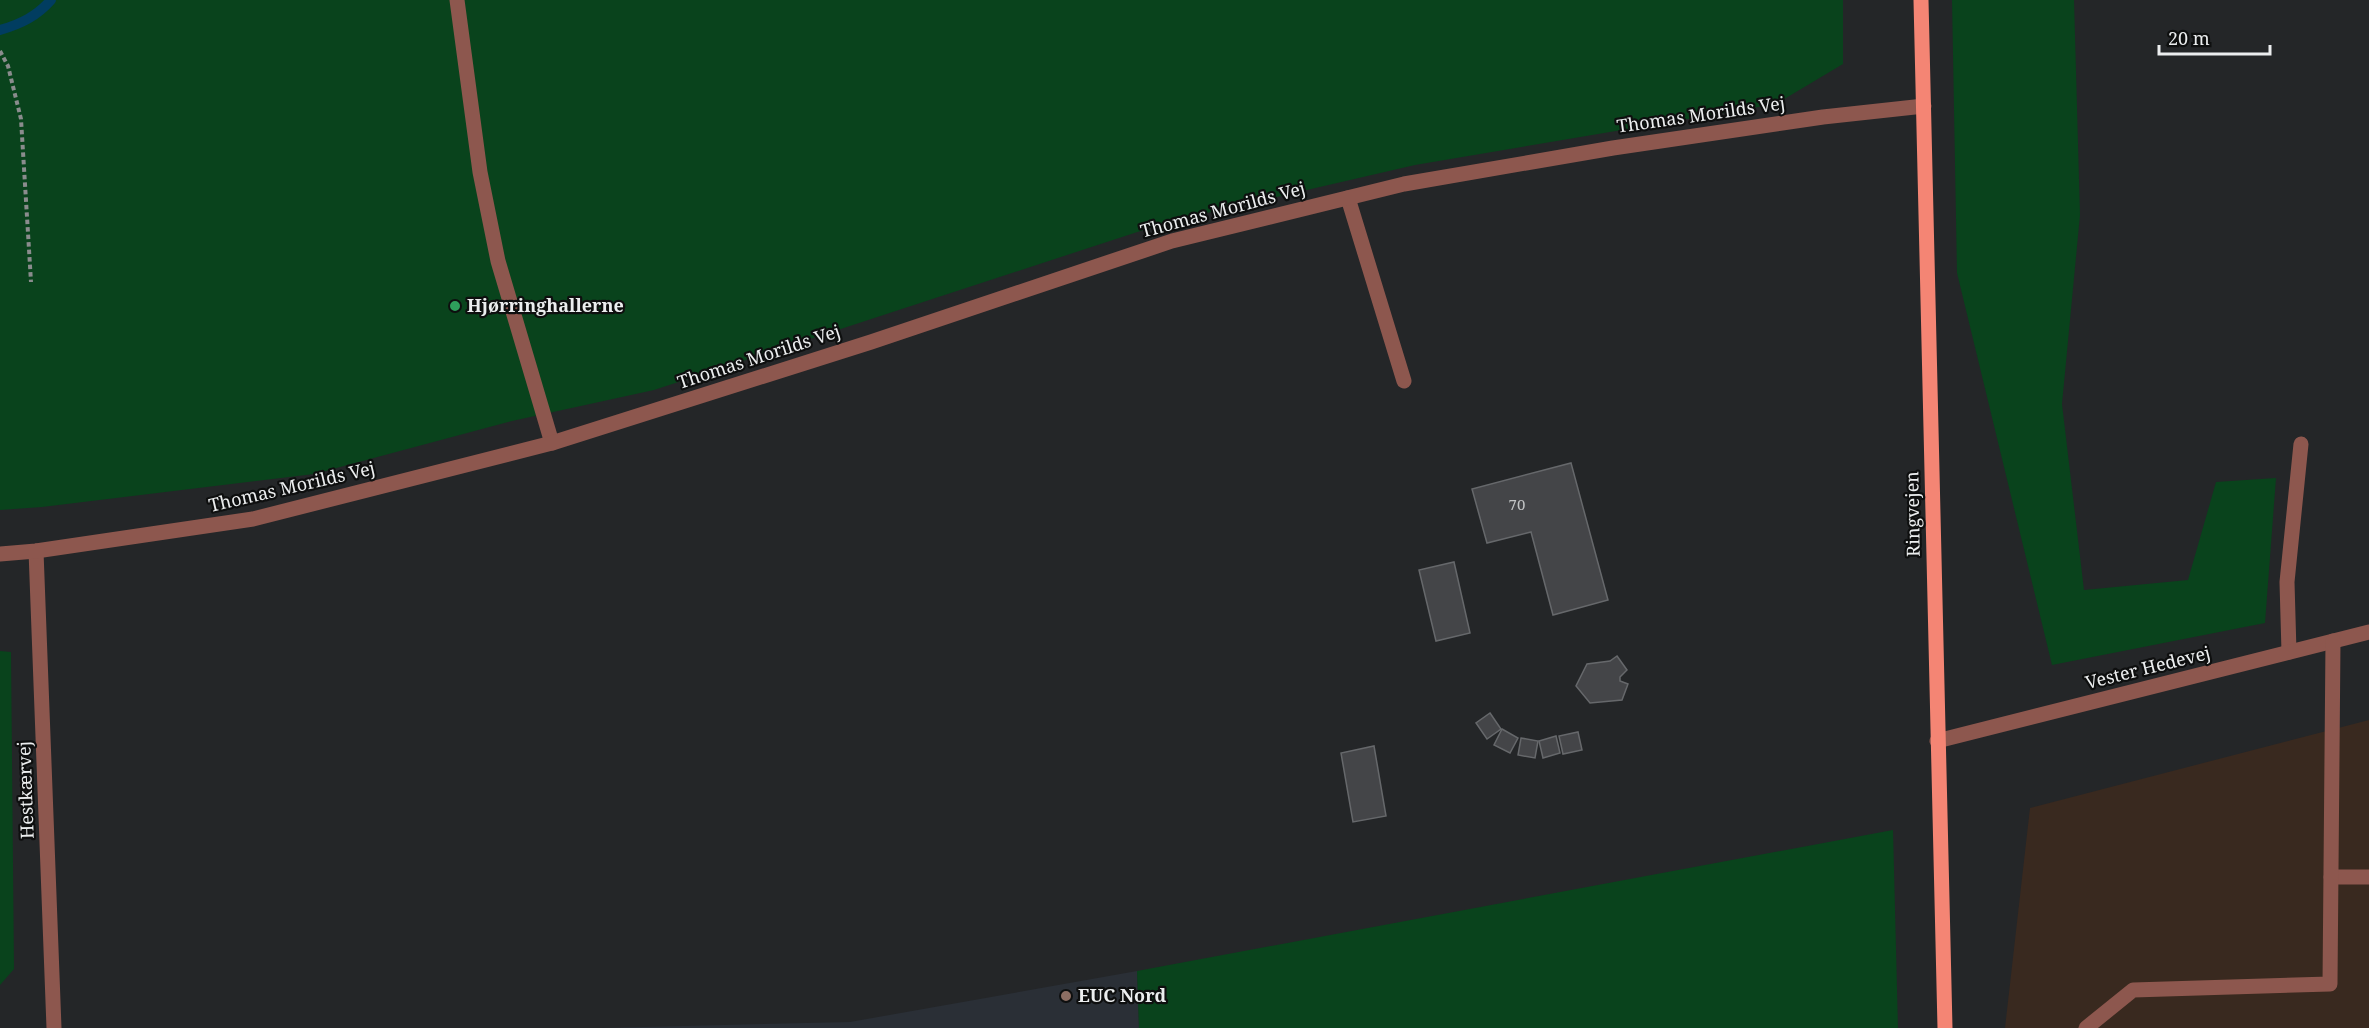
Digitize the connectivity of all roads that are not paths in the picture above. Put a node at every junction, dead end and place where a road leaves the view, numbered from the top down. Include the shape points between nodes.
1 (458, 0) edge
2 (1921, 0) edge
3 (1924, 106) junction
4 (1348, 198) junction
5 (1404, 381) dead end
6 (552, 443) junction
7 (2301, 444) dead end
8 (36, 551) junction
9 (0, 554) edge
10 (2369, 632) edge
11 (2333, 641) junction
12 (2289, 652) junction
13 (1937, 741) junction
14 (2331, 877) junction
15 (2369, 877) edge
16 (54, 1028) edge
17 (1945, 1028) edge
18 (2086, 1028) edge

1 - 6 street via 480,172 498,261
2 - 3 main road, Ringvejen
3 - 4 street, Thomas Morilds Vej via 1613,148 1404,184
3 - 13 main road, Ringvejen
4 - 5 street
4 - 6 street, Thomas Morilds Vej via 1172,241
6 - 8 street, Thomas Morilds Vej via 254,519
7 - 12 street via 2287,582
8 - 9 street, Thomas Morilds Vej
8 - 16 street, Hestkærvej
10 - 11 street, Vester Hedevej
11 - 12 street, Vester Hedevej
11 - 14 street
12 - 13 street, Vester Hedevej
13 - 17 main road, Ringvejen
14 - 15 street
14 - 18 street via 2330,984 2133,990

